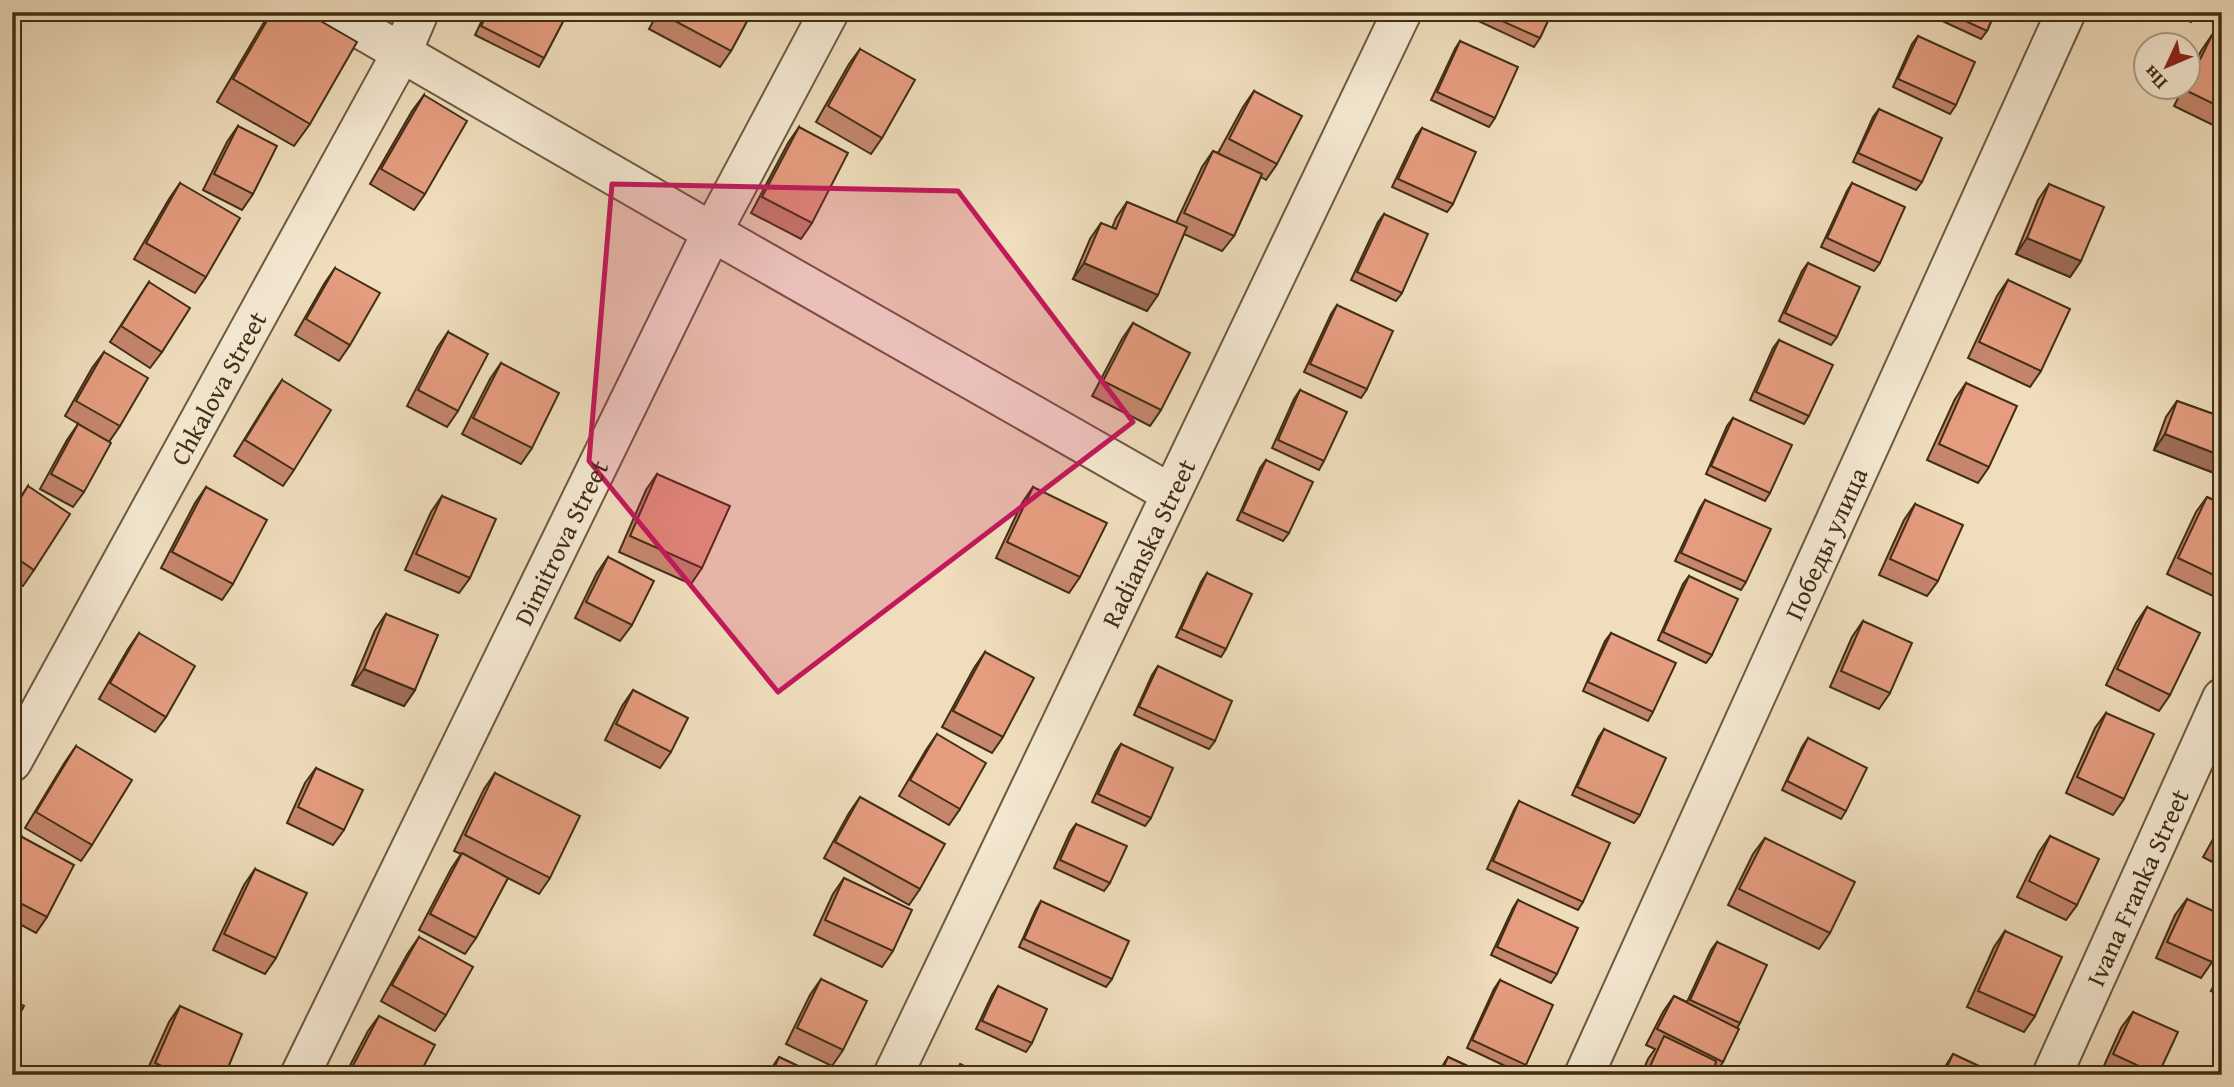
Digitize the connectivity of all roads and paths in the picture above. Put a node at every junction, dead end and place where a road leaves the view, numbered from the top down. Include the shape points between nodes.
1 (331, 12) edge
2 (419, 12) edge
3 (829, 12) edge
4 (1402, 12) edge
5 (2066, 12) edge
6 (402, 52) junction
7 (712, 232) junction
8 (1170, 493) junction
9 (2222, 698) edge
10 (12, 762) edge
11 (300, 1075) edge
12 (893, 1075) edge
13 (1584, 1075) edge
14 (2052, 1075) edge

1 - 6 street
2 - 6 street, Chkalova Street
3 - 7 street, Dimitrova Street
4 - 8 street, Radianska Street
5 - 13 street, Победы улица
6 - 7 street
6 - 10 street, Chkalova Street
7 - 8 street
7 - 11 street, Dimitrova Street
8 - 12 street, Radianska Street
9 - 14 street, Ivana Franka Street

